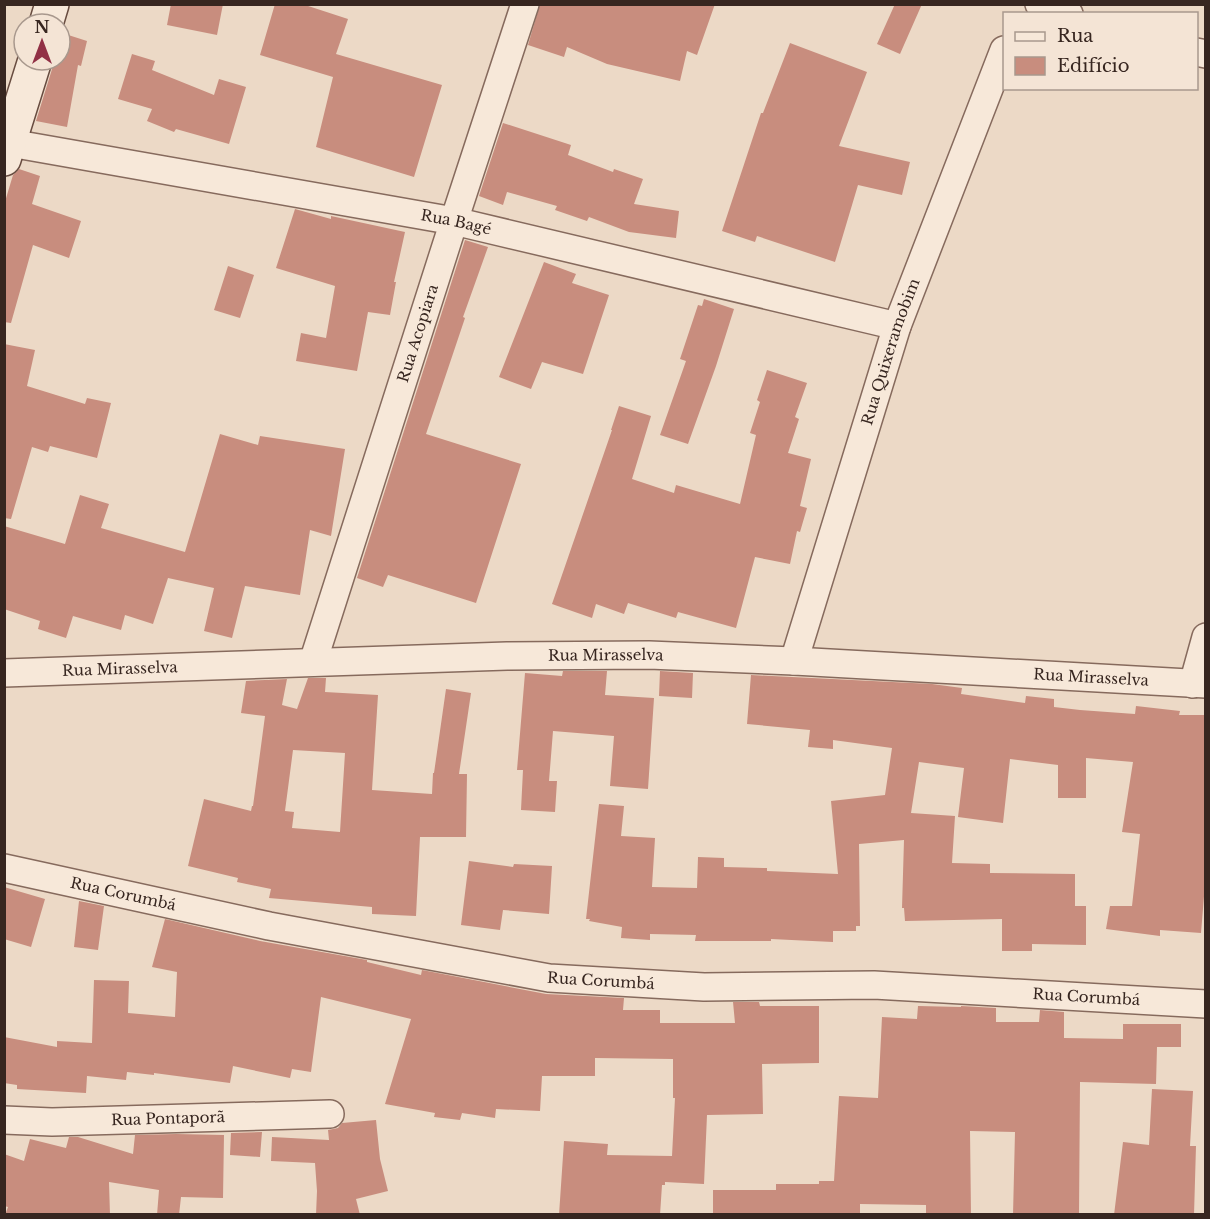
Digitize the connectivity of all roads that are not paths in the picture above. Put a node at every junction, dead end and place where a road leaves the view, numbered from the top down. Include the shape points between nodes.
1 (525, 4) edge
2 (1039, 4) edge
3 (1063, 12) edge
4 (1003, 55) edge
5 (31, 72) edge
6 (7, 151) edge
7 (454, 221) junction
8 (897, 326) junction
9 (1206, 637) edge
10 (794, 661) junction
11 (313, 662) junction
12 (4, 673) edge
13 (1199, 684) edge
14 (4, 868) edge
15 (1206, 1004) edge
16 (330, 1114) dead end
17 (4, 1120) edge

1 - 7 street, Rua Acopiara
2 - 3 street
4 - 8 street, Rua Quixeramobim
5 - 6 street
6 - 7 street, Rua Bagé
7 - 8 street, Rua Bagé
7 - 11 street, Rua Acopiara
8 - 10 street, Rua Quixeramobim
9 - 13 street
10 - 11 street, Rua Mirasselva via 649,655
10 - 13 street, Rua Mirasselva
11 - 12 street, Rua Mirasselva
14 - 15 street, Rua Corumbá via 269,926 549,978 705,987 874,985
16 - 17 street, Rua Pontaporã

